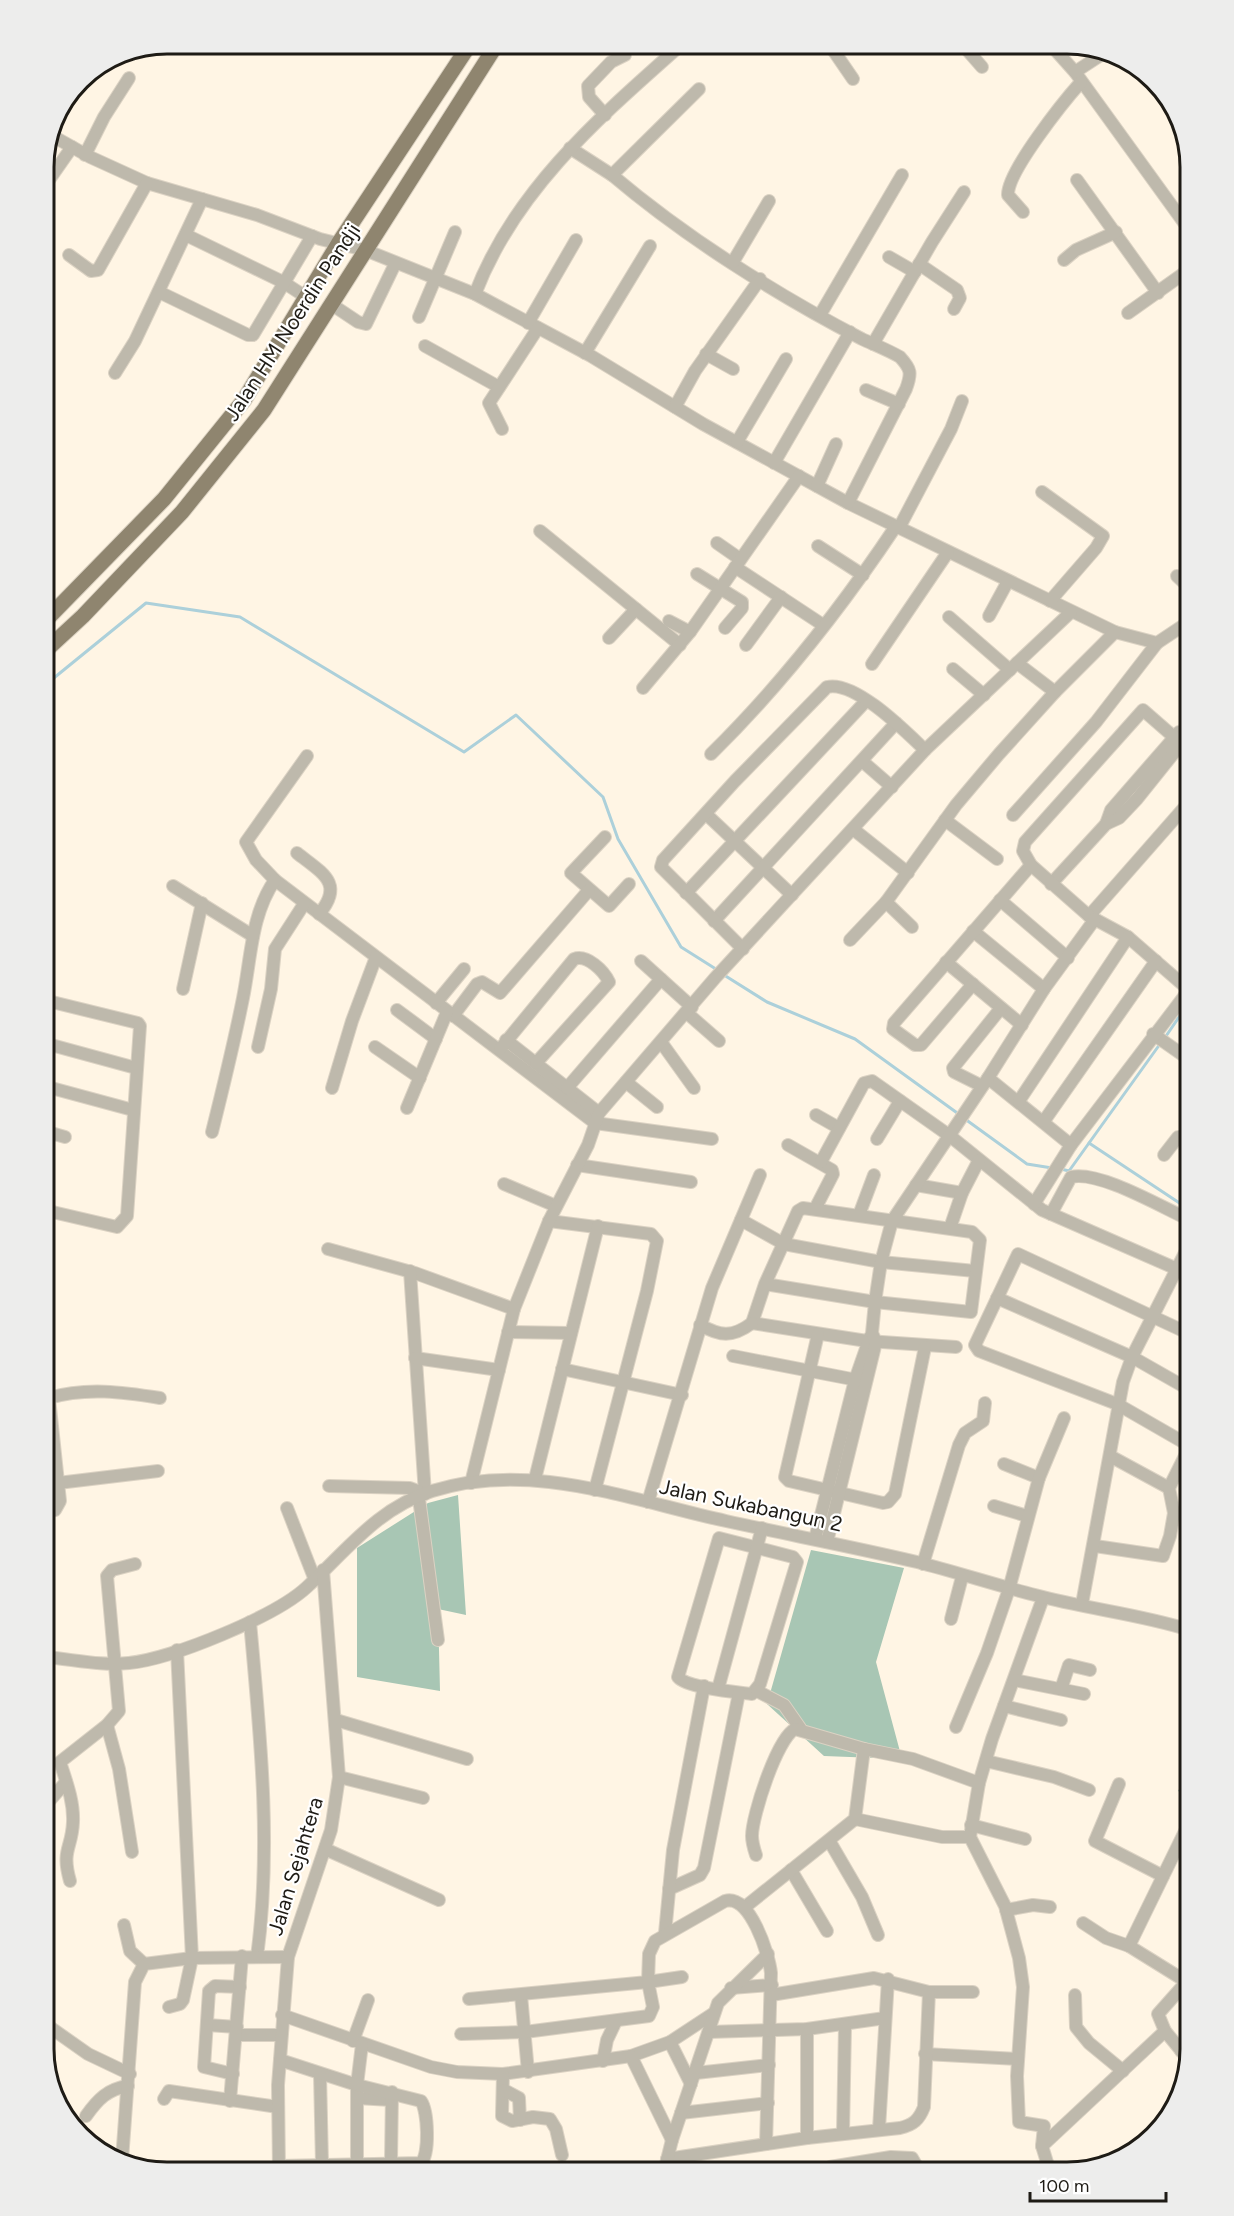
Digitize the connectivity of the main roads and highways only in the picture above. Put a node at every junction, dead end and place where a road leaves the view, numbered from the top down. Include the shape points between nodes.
1 (463, 54) edge
2 (491, 54) edge
3 (54, 612) edge
4 (54, 643) edge

1 - 3 main road, Jalan HM Noerdin Pandji via 338,244 244,400 164,499
2 - 4 main road, Jalan HM Noerdin Pandji via 264,410 182,512

